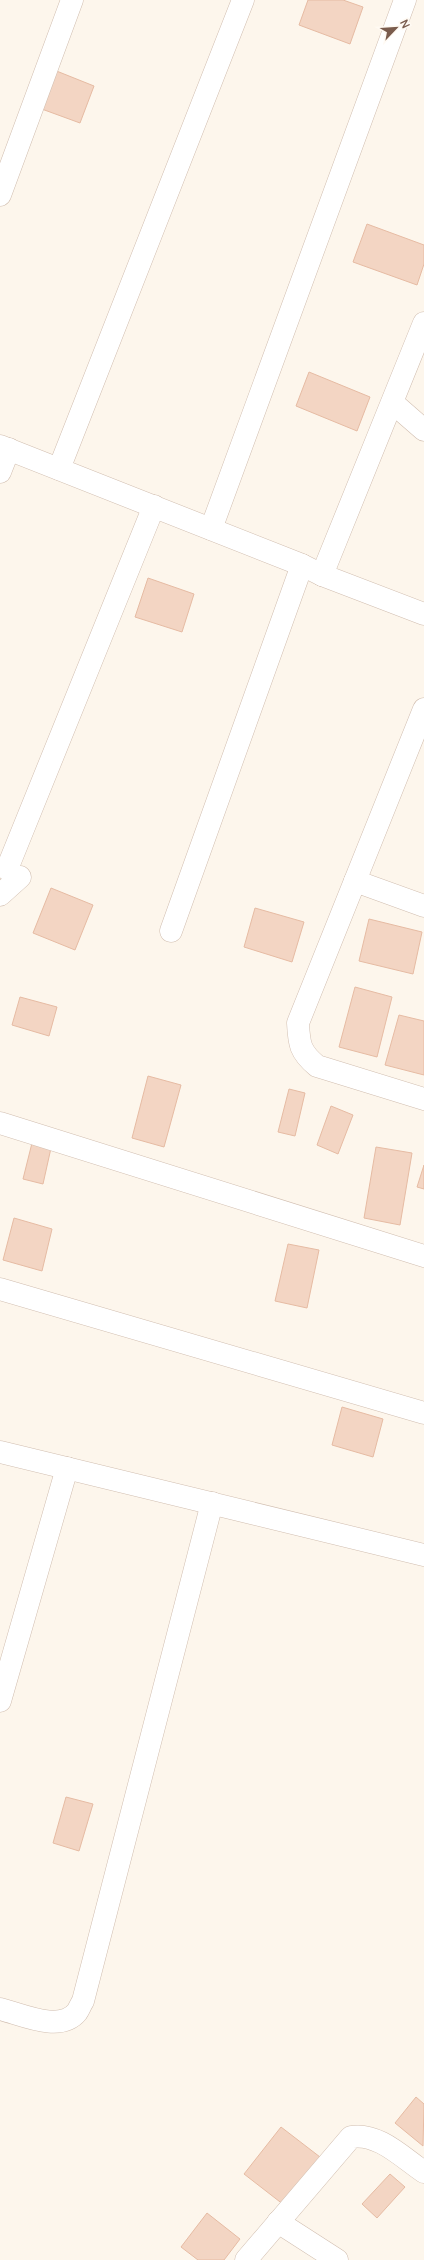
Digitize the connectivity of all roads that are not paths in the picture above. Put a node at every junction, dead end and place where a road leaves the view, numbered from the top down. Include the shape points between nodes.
1 (72, 0) edge
2 (243, 0) edge
3 (405, 0) edge
4 (0, 195) edge
5 (424, 323) edge
6 (393, 403) junction
7 (424, 430) edge
8 (5, 447) edge
9 (59, 469) junction
10 (0, 472) edge
11 (154, 506) junction
12 (211, 529) junction
13 (302, 565) junction
14 (322, 575) junction
15 (424, 614) edge
16 (424, 709) edge
17 (419, 736) edge
18 (355, 881) junction
19 (0, 895) edge
20 (424, 906) edge
21 (171, 931) dead end
22 (424, 1099) edge
23 (0, 1123) edge
24 (424, 1256) edge
25 (0, 1289) edge
26 (424, 1413) edge
27 (0, 1452) edge
28 (67, 1468) junction
29 (212, 1503) junction
30 (424, 1555) edge
31 (0, 1701) edge
32 (0, 2009) edge
33 (424, 2172) edge
34 (278, 2222) junction
35 (246, 2260) edge
36 (337, 2260) edge

1 - 4 street
2 - 9 street
3 - 12 street
5 - 6 street
6 - 7 street
6 - 14 street
8 - 9 street
8 - 10 street
9 - 11 street
11 - 12 street
11 - 19 street via 14,873
12 - 13 street
13 - 14 street
13 - 21 street
14 - 15 street
16 - 17 street
17 - 18 street
18 - 20 street
18 - 22 street via 298,1023 299,1043 306,1057 317,1066
23 - 24 street
25 - 26 street
27 - 28 street
28 - 29 street
28 - 31 street
29 - 30 street
29 - 32 street via 83,2001 77,2012 66,2020 51,2022
33 - 34 street via 375,2138 362,2135 351,2137
34 - 35 street
34 - 36 street

